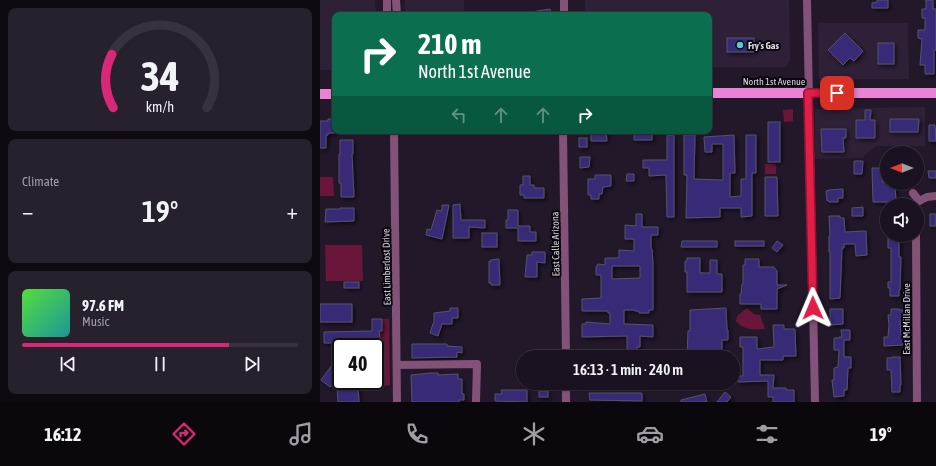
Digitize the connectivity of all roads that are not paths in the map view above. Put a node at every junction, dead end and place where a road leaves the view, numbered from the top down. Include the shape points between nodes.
1 (387, 0) edge
2 (396, 0) edge
3 (564, 0) edge
4 (807, 0) edge
5 (387, 12) edge
6 (397, 12) edge
7 (564, 12) edge
8 (712, 93) edge
9 (808, 93) junction
10 (936, 93) edge
11 (320, 94) edge
12 (332, 94) edge
13 (394, 134) edge
14 (563, 134) edge
15 (913, 193) dead end
16 (936, 196) edge
17 (916, 198) edge
18 (924, 199) edge
19 (916, 242) edge
20 (566, 350) edge
21 (397, 365) junction
22 (566, 390) edge
23 (397, 402) edge
24 (476, 402) edge
25 (566, 402) edge
26 (815, 402) edge
27 (917, 402) edge

1 - 5 street
2 - 6 street
3 - 7 street
4 - 9 street
8 - 9 main road, North 1st Avenue
9 - 10 main road, North 1st Avenue
9 - 26 street
11 - 12 main road
13 - 21 street, East Limberlost Drive
14 - 20 street, East Calle Arizona
15 - 17 street
16 - 18 street
19 - 27 street, East McMillan Drive
21 - 23 street, East Limberlost Drive
21 - 24 street via 477,364
22 - 25 street

